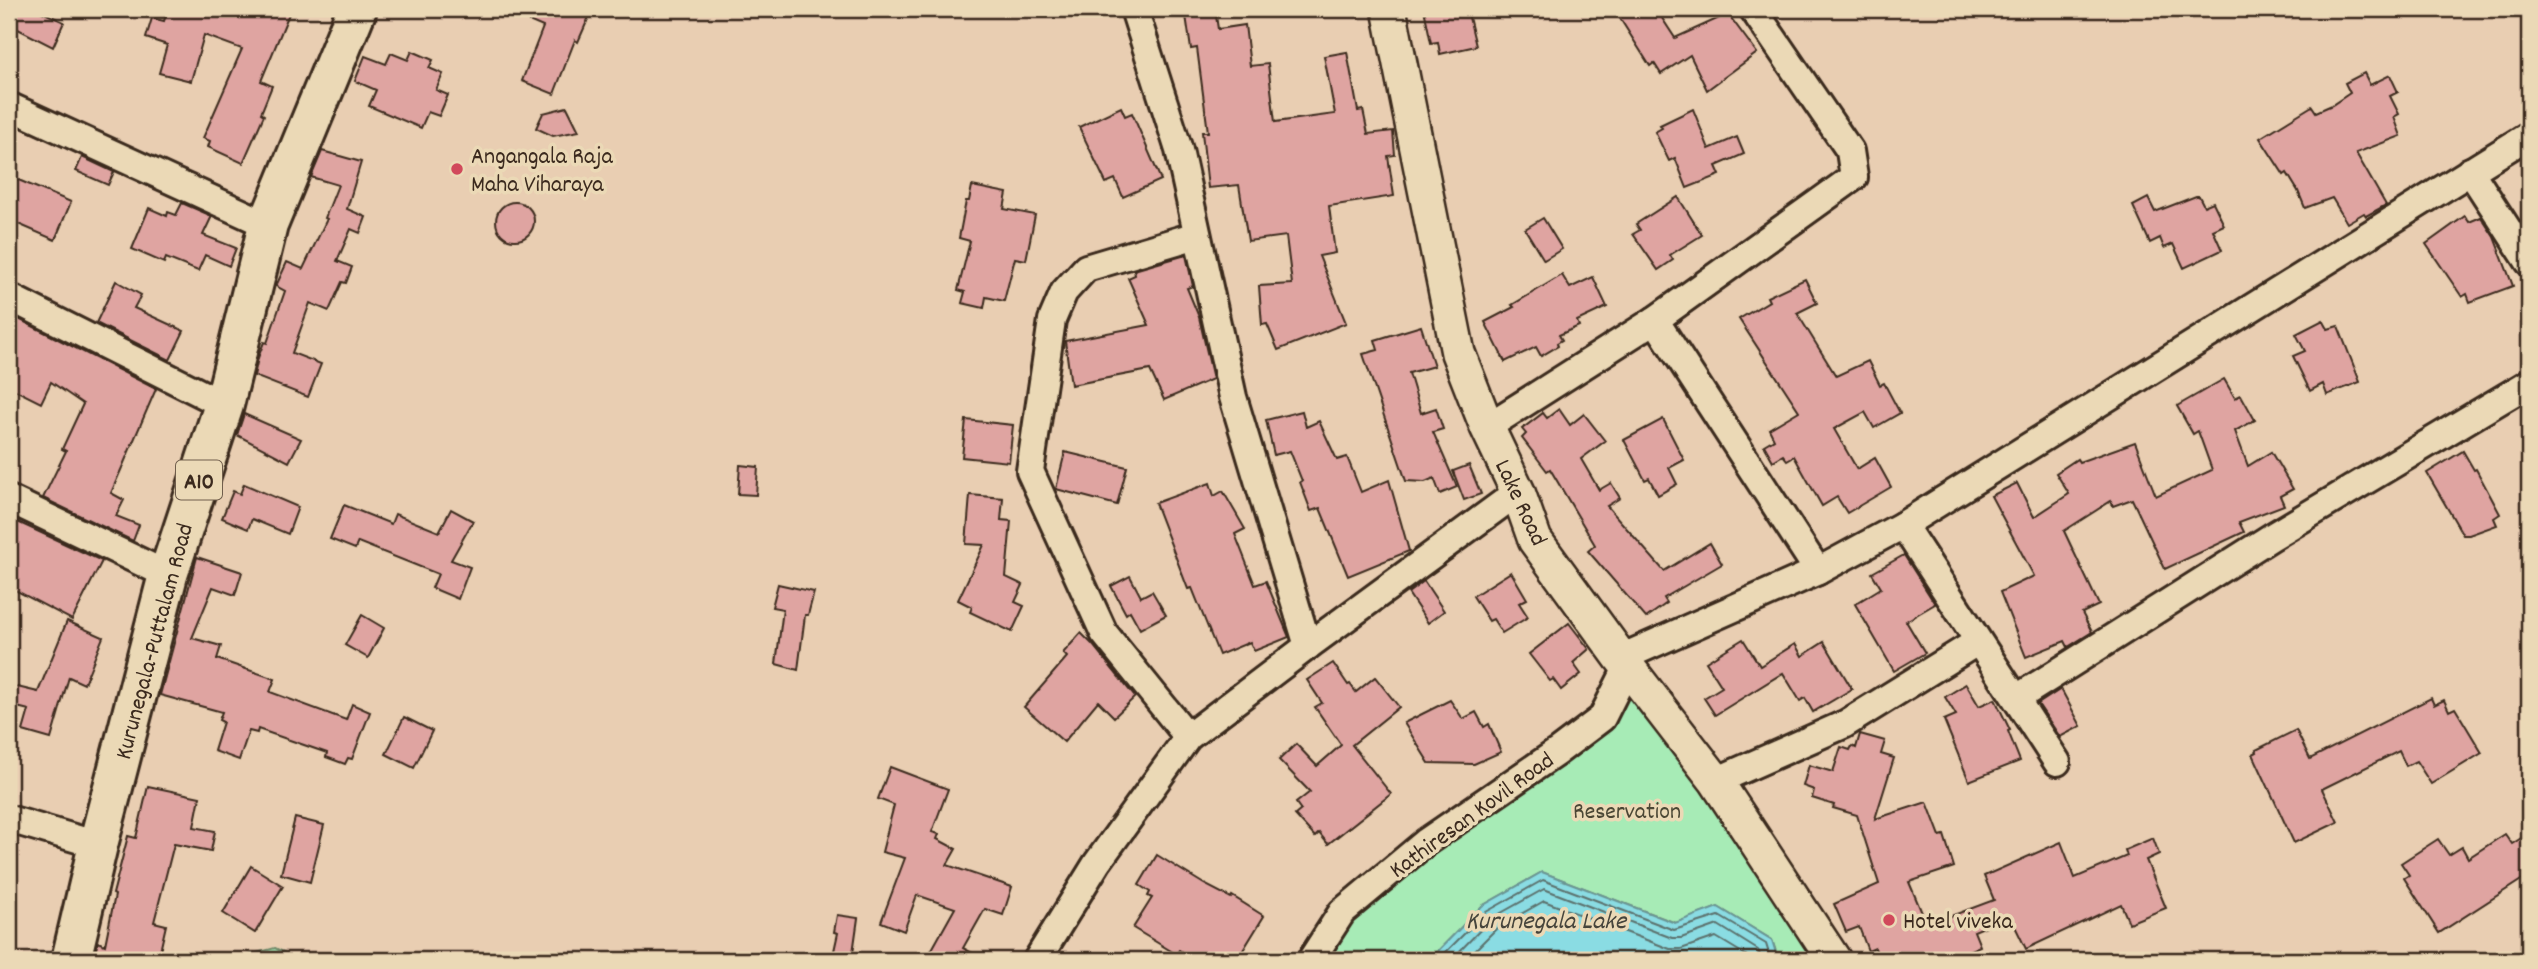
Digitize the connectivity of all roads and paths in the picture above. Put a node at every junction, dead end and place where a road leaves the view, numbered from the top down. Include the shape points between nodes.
1 (357, 9) edge
2 (1134, 9) edge
3 (1389, 9) edge
4 (1753, 9) edge
5 (9, 106) edge
6 (2529, 135) edge
7 (2470, 170) junction
8 (268, 225) junction
9 (1197, 235) junction
10 (2529, 262) edge
11 (9, 297) edge
12 (1655, 320) junction
13 (2529, 383) edge
14 (224, 405) junction
15 (1487, 427) junction
16 (1517, 492) junction
17 (9, 499) edge
18 (1903, 525) junction
19 (1818, 570) junction
20 (168, 575) junction
21 (1977, 642) junction
22 (1307, 646) junction
23 (1624, 662) junction
24 (2017, 698) junction
25 (1188, 737) junction
26 (2057, 762) dead end
27 (1716, 781) junction
28 (9, 819) edge
29 (98, 845) junction
30 (71, 960) edge
31 (1037, 960) edge
32 (1311, 960) edge
33 (1834, 960) edge

1 - 8 highway, Kurunegala-Puttalam Road / A10
2 - 9 street via 1179,150
3 - 15 main road, Lake Road via 1458,353
4 - 12 street via 1850,151 1854,177
5 - 8 street
6 - 7 street
7 - 10 street
7 - 18 street
8 - 14 highway, Kurunegala-Puttalam Road / A10
9 - 22 street via 1233,397
9 - 25 street via 1086,268 1064,292 1052,320 1030,471 1104,633
11 - 14 street
12 - 15 street
12 - 19 street
13 - 24 street
14 - 20 highway, Kurunegala-Puttalam Road / A10
15 - 16 main road, Lake Road
16 - 22 street
16 - 23 main road, Lake Road via 1535,540
17 - 20 street
18 - 19 street
18 - 21 street
19 - 23 street
20 - 29 highway, Kurunegala-Puttalam Road / A10
21 - 24 street
21 - 27 street via 1845,724
22 - 25 street
23 - 27 main road, Lake Road
23 - 32 street, Kathiresan Kovil Road via 1602,718 1426,842 1342,912
24 - 26 street
25 - 31 street via 1097,863
27 - 33 main road, Lake Road
28 - 29 street
29 - 30 highway, Kurunegala-Puttalam Road / A10

